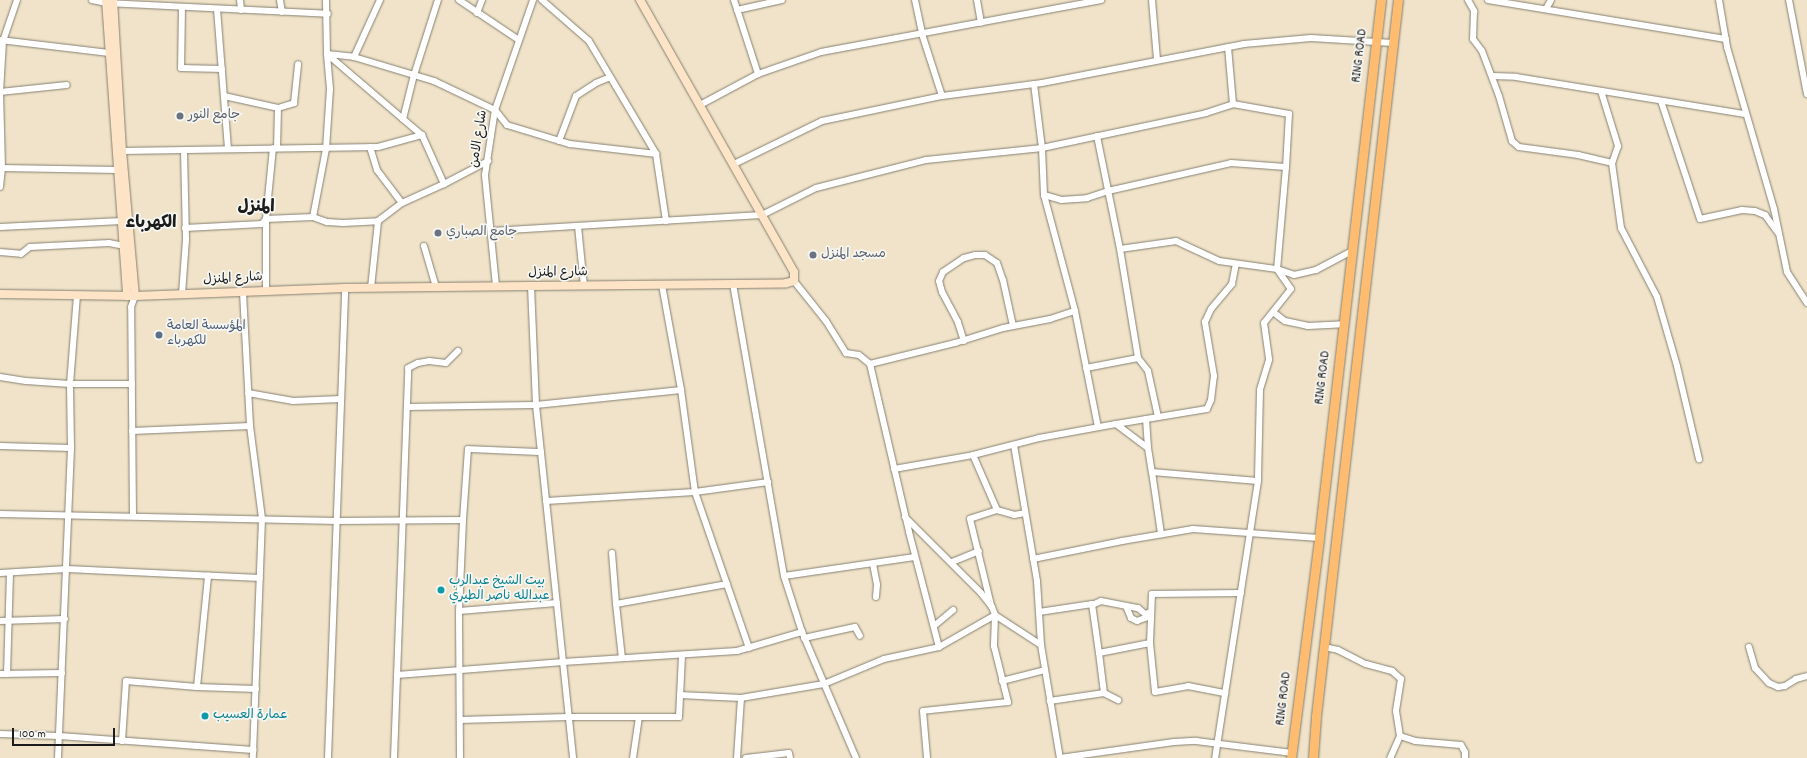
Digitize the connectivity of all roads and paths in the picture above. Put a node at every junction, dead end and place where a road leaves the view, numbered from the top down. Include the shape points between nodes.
1 (18, 0) edge
2 (92, 0) edge
3 (190, 0) edge
4 (240, 0) edge
5 (280, 0) edge
6 (326, 0) edge
7 (380, 0) edge
8 (438, 0) edge
9 (459, 0) edge
10 (482, 0) edge
11 (533, 0) edge
12 (542, 0) edge
13 (640, 0) edge
14 (734, 0) edge
15 (782, 0) edge
16 (915, 0) edge
17 (977, 0) edge
18 (1098, 0) edge
19 (1152, 0) edge
20 (1381, 0) edge
21 (1398, 0) edge
22 (1468, 0) edge
23 (1488, 0) edge
24 (1551, 0) edge
25 (1719, 0) edge
26 (1789, 0) edge
27 (110, 1) edge
28 (182, 7) junction
29 (190, 7) junction
30 (217, 9) junction
31 (1546, 9) junction
32 (241, 10) junction
33 (737, 10) junction
34 (282, 12) junction
35 (477, 13) junction
36 (328, 14) junction
37 (981, 23) junction
38 (922, 34) junction
39 (1726, 39) junction
40 (519, 40) junction
41 (2, 41) edge
42 (1376, 42) junction
43 (1393, 43) junction
44 (1228, 47) junction
45 (109, 53) junction
46 (327, 54) junction
47 (354, 57) junction
48 (1157, 60) junction
49 (298, 64) dead end
50 (222, 69) junction
51 (758, 74) junction
52 (414, 75) junction
53 (1492, 76) junction
54 (610, 77) junction
55 (1034, 84) junction
56 (68, 85) dead end
57 (1601, 91) junction
58 (0, 92) edge
59 (1807, 94) edge
60 (224, 96) junction
61 (942, 96) junction
62 (1661, 100) junction
63 (1233, 104) junction
64 (700, 105) junction
65 (278, 108) junction
66 (495, 110) junction
67 (1745, 114) junction
68 (403, 119) junction
69 (0, 129) edge
70 (422, 135) junction
71 (1098, 136) junction
72 (559, 141) junction
73 (275, 148) junction
74 (370, 148) junction
75 (1042, 148) junction
76 (228, 149) junction
77 (326, 149) junction
78 (122, 151) junction
79 (184, 151) junction
80 (656, 154) junction
81 (488, 161) junction
82 (1612, 163) junction
83 (734, 164) junction
84 (1286, 167) junction
85 (1, 168) edge
86 (118, 170) junction
87 (444, 184) junction
88 (0, 187) edge
89 (1108, 191) junction
90 (1044, 195) junction
91 (402, 202) junction
92 (762, 215) junction
93 (313, 217) junction
94 (266, 219) junction
95 (122, 221) junction
96 (378, 221) junction
97 (666, 221) junction
98 (578, 226) junction
99 (0, 227) edge
100 (185, 228) junction
101 (491, 231) junction
102 (1779, 234) junction
103 (124, 246) junction
104 (424, 246) dead end
105 (1120, 249) junction
106 (0, 252) edge
107 (1352, 252) junction
108 (1236, 264) junction
109 (1277, 269) junction
110 (794, 281) junction
111 (733, 284) junction
112 (662, 285) junction
113 (496, 286) junction
114 (531, 286) junction
115 (584, 286) junction
116 (436, 287) junction
117 (345, 288) junction
118 (371, 288) junction
119 (266, 290) junction
120 (243, 292) junction
121 (0, 294) edge
122 (182, 294) junction
123 (77, 295) junction
124 (131, 296) junction
125 (1807, 303) edge
126 (1075, 311) junction
127 (1273, 312) junction
128 (1343, 324) junction
129 (1013, 326) junction
130 (964, 341) junction
131 (458, 351) dead end
132 (1138, 358) junction
133 (870, 364) junction
134 (1086, 368) junction
135 (0, 377) edge
136 (70, 384) junction
137 (132, 384) junction
138 (681, 390) junction
139 (248, 393) junction
140 (341, 399) junction
141 (536, 405) junction
142 (407, 407) junction
143 (1158, 417) junction
144 (1146, 419) junction
145 (1116, 424) junction
146 (250, 426) junction
147 (1098, 427) junction
148 (132, 431) junction
149 (1014, 445) junction
150 (0, 446) edge
151 (72, 448) junction
152 (1148, 448) junction
153 (541, 452) junction
154 (973, 455) junction
155 (1699, 459) dead end
156 (894, 469) junction
157 (1152, 472) junction
158 (1258, 481) junction
159 (768, 482) junction
160 (695, 492) junction
161 (546, 501) junction
162 (996, 510) junction
163 (1025, 513) junction
164 (0, 514) edge
165 (69, 514) junction
166 (133, 516) junction
167 (905, 517) junction
168 (262, 519) junction
169 (337, 520) junction
170 (463, 520) junction
171 (403, 521) junction
172 (1162, 534) junction
173 (1250, 534) junction
174 (1319, 538) junction
175 (979, 551) junction
176 (612, 553) dead end
177 (915, 558) junction
178 (1033, 559) junction
179 (952, 562) junction
180 (873, 564) junction
181 (67, 569) junction
182 (0, 572) edge
183 (10, 573) junction
184 (208, 576) junction
185 (784, 576) junction
186 (260, 578) junction
187 (727, 584) junction
188 (1241, 593) junction
189 (876, 597) dead end
190 (557, 603) junction
191 (616, 604) junction
192 (1092, 605) junction
193 (1126, 606) junction
194 (992, 607) junction
195 (953, 610) dead end
196 (459, 611) junction
197 (1039, 612) junction
198 (995, 615) junction
199 (1149, 617) junction
200 (64, 619) junction
201 (0, 621) edge
202 (10, 621) junction
203 (934, 626) junction
204 (803, 635) junction
205 (860, 636) dead end
206 (1150, 643) junction
207 (1041, 645) junction
208 (939, 647) junction
209 (1324, 647) junction
210 (1749, 647) dead end
211 (749, 648) junction
212 (1099, 652) junction
213 (682, 655) junction
214 (622, 658) junction
215 (563, 662) junction
216 (459, 670) junction
217 (1045, 670) junction
218 (62, 673) junction
219 (0, 674) edge
220 (8, 674) junction
221 (397, 675) junction
222 (1807, 676) edge
223 (1002, 681) junction
224 (824, 684) junction
225 (197, 687) junction
226 (256, 690) junction
227 (1104, 693) junction
228 (1225, 693) junction
229 (680, 695) junction
230 (741, 698) junction
231 (1118, 700) dead end
232 (1050, 701) junction
233 (568, 717) junction
234 (638, 717) junction
235 (460, 720) junction
236 (0, 734) edge
237 (59, 736) junction
238 (1400, 736) junction
239 (122, 741) junction
240 (1217, 743) junction
241 (253, 750) junction
242 (1292, 756) edge
243 (58, 758) edge
244 (253, 758) edge
245 (328, 758) edge
246 (394, 758) edge
247 (460, 758) edge
248 (573, 758) edge
249 (633, 758) edge
250 (737, 758) edge
251 (746, 758) edge
252 (790, 758) edge
253 (856, 758) edge
254 (927, 758) edge
255 (1060, 758) edge
256 (1214, 758) edge
257 (1313, 758) edge
258 (1390, 758) edge
259 (1465, 758) edge

1 - 41 street
2 - 27 street
3 - 29 street
4 - 32 street
5 - 34 street
6 - 36 street
7 - 47 street
8 - 52 street
9 - 35 street
10 - 35 street
11 - 40 street, شارع الامن
12 - 54 street via 589,41
13 - 64 street
14 - 33 street
15 - 33 street
16 - 38 street
17 - 37 street
18 - 37 street
19 - 48 street
20 - 42 main road, RING ROAD
21 - 43 main road
22 - 53 street via 1474,11 1473,39 1482,50
23 - 31 street
24 - 31 street
25 - 39 street
26 - 59 street
27 - 28 street
27 - 45 street
27 - 78 street
28 - 29 street
28 - 50 street via 181,68
29 - 30 street
30 - 32 street
30 - 50 street
31 - 39 street
32 - 34 street
33 - 51 street
34 - 36 street
35 - 40 street
36 - 46 street
37 - 38 street
38 - 51 street via 821,52
38 - 61 street
39 - 67 street
40 - 66 street, شارع الامن
41 - 45 street
41 - 58 street
42 - 43 street
42 - 44 street via 1311,38
42 - 107 main road, RING ROAD
43 - 209 main road
44 - 48 street
44 - 63 street
45 - 86 street
46 - 47 street
46 - 68 street
46 - 77 street via 330,89
47 - 52 street
48 - 55 street
49 - 65 street via 294,103
50 - 60 street
51 - 64 street
52 - 66 street via 434,81
52 - 68 street
53 - 57 street via 1516,77
53 - 82 street via 1512,141 1519,147 1578,155
54 - 72 street via 576,96
54 - 80 street
55 - 61 street
55 - 75 street
56 - 58 street
57 - 62 street
57 - 82 street via 1618,146
58 - 69 street
60 - 65 street
60 - 76 street
61 - 83 street via 822,120
62 - 67 street
62 - 102 street via 1700,220 1742,210 1754,211 1765,215
63 - 71 street via 1206,113
63 - 84 street via 1289,114
64 - 83 street
65 - 73 street
66 - 72 street via 507,125
66 - 81 street, شارع الامن
67 - 102 street via 1774,209
68 - 70 street
69 - 85 street
70 - 74 street
70 - 87 street
71 - 75 street
71 - 89 street
72 - 80 street
73 - 76 street
73 - 77 street
73 - 94 street
74 - 77 street
74 - 91 street via 377,170
75 - 90 street
75 - 92 street via 926,160 816,188
76 - 79 street
77 - 93 street
78 - 79 street
78 - 124 street
79 - 100 street
80 - 97 street
81 - 87 street
81 - 101 street, شارع الامن via 485,175
82 - 155 street via 1621,228 1657,297 1677,366
83 - 92 street
84 - 89 street via 1231,164
84 - 109 street
85 - 86 street
85 - 88 street
86 - 95 street
87 - 91 street
89 - 90 street via 1087,198 1060,200
89 - 105 street
90 - 126 street
91 - 96 street
92 - 97 street
92 - 110 street via 794,272
93 - 94 street
93 - 96 street via 327,222 343,223
94 - 100 street via 262,224
94 - 119 street
95 - 99 street
95 - 103 street
96 - 118 street
97 - 98 street
98 - 101 street
98 - 115 street
100 - 122 street
101 - 113 street, شارع الامن
102 - 125 street via 1787,272
103 - 106 street via 109,243 30,247 21,254
103 - 124 street
104 - 116 street
105 - 108 street via 1176,241 1219,261
105 - 132 street
107 - 109 street via 1316,270 1294,274
107 - 128 main road, RING ROAD
108 - 109 street
108 - 143 street via 1232,284 1211,309 1205,322 1214,376 1211,400 1207,408
109 - 127 street via 1291,289
110 - 111 street, شارع المنزل via 786,284
110 - 133 street via 826,321 846,353 859,355
111 - 112 street, شارع المنزل
111 - 159 street
112 - 115 street, شارع المنزل
112 - 138 street
113 - 114 street, شارع المنزل
113 - 116 street, شارع المنزل
114 - 115 street, شارع المنزل
114 - 141 street
116 - 118 street, شارع المنزل
117 - 118 street, شارع المنزل
117 - 119 street, شارع المنزل
117 - 140 street
119 - 120 street, شارع المنزل
120 - 122 street, شارع المنزل
120 - 139 street
121 - 123 street, شارع المنزل
122 - 124 street, شارع المنزل
123 - 124 street, شارع المنزل
123 - 136 street
124 - 137 street
126 - 129 street
126 - 134 street
127 - 128 street via 1285,321 1308,326
127 - 158 street via 1264,323 1269,360 1260,390
128 - 174 main road, RING ROAD
129 - 130 street
129 - 130 street via 997,263 985,255 964,258 943,272 939,281
130 - 133 street
131 - 142 street via 446,363 429,361 408,368
132 - 134 street
132 - 143 street via 1148,371
133 - 156 street
134 - 147 street
135 - 136 street
136 - 137 street
136 - 151 street
137 - 148 street
138 - 141 street
138 - 160 street
139 - 140 street via 293,400
139 - 146 street
140 - 169 street
141 - 142 street
141 - 153 street
142 - 171 street
143 - 144 street
144 - 145 street
144 - 152 street
145 - 147 street
145 - 152 street
146 - 148 street
146 - 168 street
147 - 149 street
148 - 166 street
149 - 154 street
149 - 163 street
150 - 151 street
151 - 165 street
152 - 157 street
153 - 161 street
153 - 170 street via 468,449
154 - 156 street
154 - 162 street
156 - 167 street
157 - 158 street
157 - 172 street
158 - 173 street
159 - 160 street
159 - 185 street
160 - 161 street
160 - 187 street
161 - 190 street
162 - 163 street via 1014,516
162 - 175 street via 970,519
163 - 178 street
164 - 165 street
165 - 166 street
165 - 181 street
166 - 168 street
167 - 177 street
167 - 179 street
168 - 169 street
168 - 186 street
169 - 171 street
169 - 245 street
170 - 171 street
170 - 196 street
171 - 221 street
172 - 173 street via 1193,529
172 - 178 street
173 - 174 street
173 - 188 street
174 - 242 main road, RING ROAD
175 - 179 street
175 - 194 street
176 - 191 street
177 - 180 street
177 - 203 street
178 - 197 street
179 - 194 street
180 - 185 street
180 - 189 street via 877,585
181 - 183 street
181 - 184 street
181 - 200 street
182 - 183 street
183 - 202 street
184 - 186 street
184 - 225 street
185 - 204 street
186 - 226 street
187 - 191 street
187 - 211 street
188 - 199 street via 1152,594
188 - 228 street
190 - 196 street
190 - 215 street
191 - 214 street
192 - 193 street via 1101,601
192 - 197 street
192 - 212 street
193 - 199 street via 1138,608
193 - 199 street via 1131,618 1137,621
194 - 198 street
195 - 203 street
196 - 216 street
197 - 207 street
198 - 207 street
198 - 208 street
198 - 223 street via 994,646
199 - 206 street
200 - 202 street
200 - 218 street
201 - 202 street
202 - 220 street
203 - 208 street
204 - 205 street via 855,627
204 - 211 street
204 - 224 street
206 - 212 street
206 - 228 street via 1155,692 1188,686
207 - 217 street
208 - 224 street via 884,659
209 - 238 street via 1338,650 1366,664 1392,671 1401,679 1396,712
209 - 257 main road
210 - 222 street via 1755,668 1769,683 1778,687 1784,686
211 - 213 street
212 - 227 street
213 - 214 street
213 - 229 street
214 - 215 street
215 - 216 street
215 - 233 street
216 - 221 street
216 - 235 street
217 - 223 street
217 - 232 street
218 - 220 street
218 - 237 street
219 - 220 street
221 - 246 street
223 - 254 street via 1008,702 922,711
224 - 230 street
224 - 253 street
225 - 226 street
225 - 239 street via 126,681
226 - 241 street
227 - 231 street
227 - 232 street
228 - 240 street
229 - 230 street
229 - 234 street via 679,717
230 - 250 street
232 - 255 street
233 - 234 street
233 - 235 street
233 - 248 street
234 - 249 street
235 - 247 street
236 - 237 street
237 - 239 street
237 - 243 street
238 - 258 street
238 - 259 street via 1415,741 1461,744
239 - 241 street
240 - 242 street
240 - 255 street via 1174,742
240 - 256 street
241 - 244 street
251 - 252 street via 788,753

